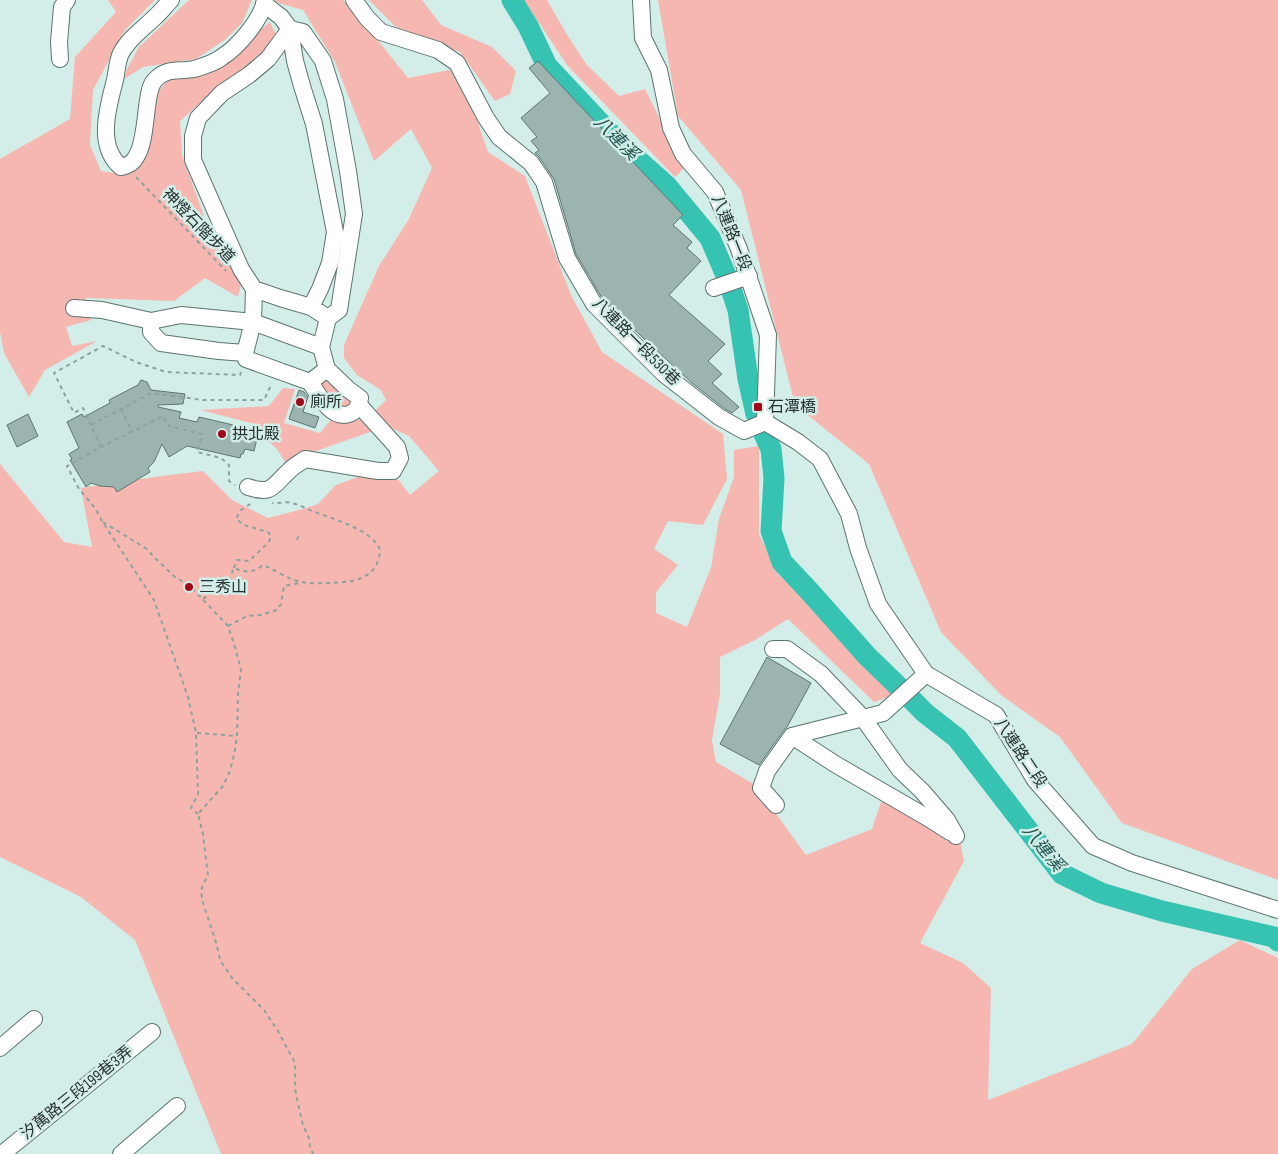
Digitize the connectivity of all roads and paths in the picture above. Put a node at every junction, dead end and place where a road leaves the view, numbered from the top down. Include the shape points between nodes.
1 (67, 0) edge
2 (170, 0) edge
3 (354, 0) edge
4 (641, 0) edge
5 (265, 2) edge
6 (290, 29) junction
7 (60, 58) dead end
8 (126, 166) junction
9 (227, 272) dead end
10 (748, 276) junction
11 (714, 288) dead end
12 (254, 289) junction
13 (310, 307) junction
14 (74, 308) dead end
15 (328, 318) junction
16 (151, 321) junction
17 (253, 322) junction
18 (321, 347) junction
19 (246, 356) junction
20 (327, 369) junction
21 (278, 371) junction
22 (310, 382) junction
23 (359, 405) junction
24 (121, 410) junction
25 (765, 422) junction
26 (91, 425) junction
27 (132, 431) junction
28 (101, 447) junction
29 (247, 492) junction
30 (268, 502) dead end
31 (102, 521) junction
32 (299, 534) dead end
33 (297, 540) dead end
34 (381, 542) dead end
35 (378, 545) junction
36 (234, 568) junction
37 (301, 582) junction
38 (203, 599) junction
39 (228, 626) junction
40 (773, 649) dead end
41 (926, 674) junction
42 (863, 718) junction
43 (196, 733) junction
44 (237, 736) junction
45 (792, 736) junction
46 (776, 805) dead end
47 (198, 814) junction
48 (1278, 910) edge
49 (34, 1019) dead end
50 (152, 1032) dead end
51 (0, 1048) edge
52 (177, 1106) dead end
53 (2, 1154) edge
54 (121, 1154) edge
55 (314, 1154) edge

1 - 7 street via 62,7
2 - 8 street via 133,36 120,54 106,134 115,162 121,167
3 - 25 street, 八連路一段530巷 via 381,32 438,50 457,63 499,137 531,163 544,182 567,258 594,304 664,374 719,417 744,431
4 - 10 street, 八連路一段 via 643,38 658,70 672,128 683,154 715,192
5 - 6 street
5 - 8 street via 242,40 221,58 194,69 163,73 153,82 140,150
6 - 12 street via 268,59 222,93 198,118 194,136 194,160 241,269
6 - 13 street via 295,61 314,124 335,232 330,263
6 - 15 street via 303,32 323,62 335,99 354,214 339,310
8 - 9 path, 神燈石階步道
10 - 11 street
10 - 25 street, 八連路一段 via 768,335
12 - 13 street
12 - 17 street
13 - 15 street
14 - 16 street via 102,310
15 - 18 street
16 - 17 street via 181,315
16 - 19 street via 151,332 162,343
17 - 18 street
17 - 19 street
18 - 20 street
19 - 21 street
19 - 26 path via 240,375 166,372 102,346 54,373 74,413 83,408
20 - 22 street
20 - 23 street via 360,398
21 - 22 street
21 - 24 path via 264,400 203,400 151,393
22 - 23 street via 334,412 344,415 354,412
23 - 29 street via 397,447 400,458 393,471 305,460 289,470 270,490
24 - 26 path
24 - 27 path
25 - 41 street, 八連路二段 via 820,459 849,514 878,604
26 - 28 path
27 - 28 path
27 - 29 path via 163,416 169,426 202,434 197,452 221,458 229,465 229,481
28 - 31 path via 67,466 78,489
29 - 36 path via 250,504 240,511 236,519 244,525 268,532 270,542 249,561 237,560
30 - 35 path via 289,502 343,522
31 - 38 path via 147,549
31 - 43 path via 154,600 188,697
32 - 33 path
34 - 35 path
35 - 37 path via 380,554 376,566 357,581
36 - 37 path via 244,572 263,565
36 - 38 path via 228,582
37 - 39 path via 284,586 277,610 247,616
38 - 39 path
39 - 44 path via 242,670
40 - 42 street via 787,649 821,674
41 - 42 street via 883,713
41 - 48 street, 八連路二段 via 996,716 1035,780 1093,846 1132,863
42 - 45 street
42 - 45 street via 900,770 947,820 956,836
43 - 44 path
43 - 47 path via 198,794 191,808
44 - 47 path via 230,771 223,786
45 - 46 street via 767,771 761,788
47 - 55 path via 208,876 201,892 220,960 232,978 264,1010 295,1063 298,1104
49 - 51 street
50 - 53 street, 汐萬路三段199巷3弄
52 - 54 street

